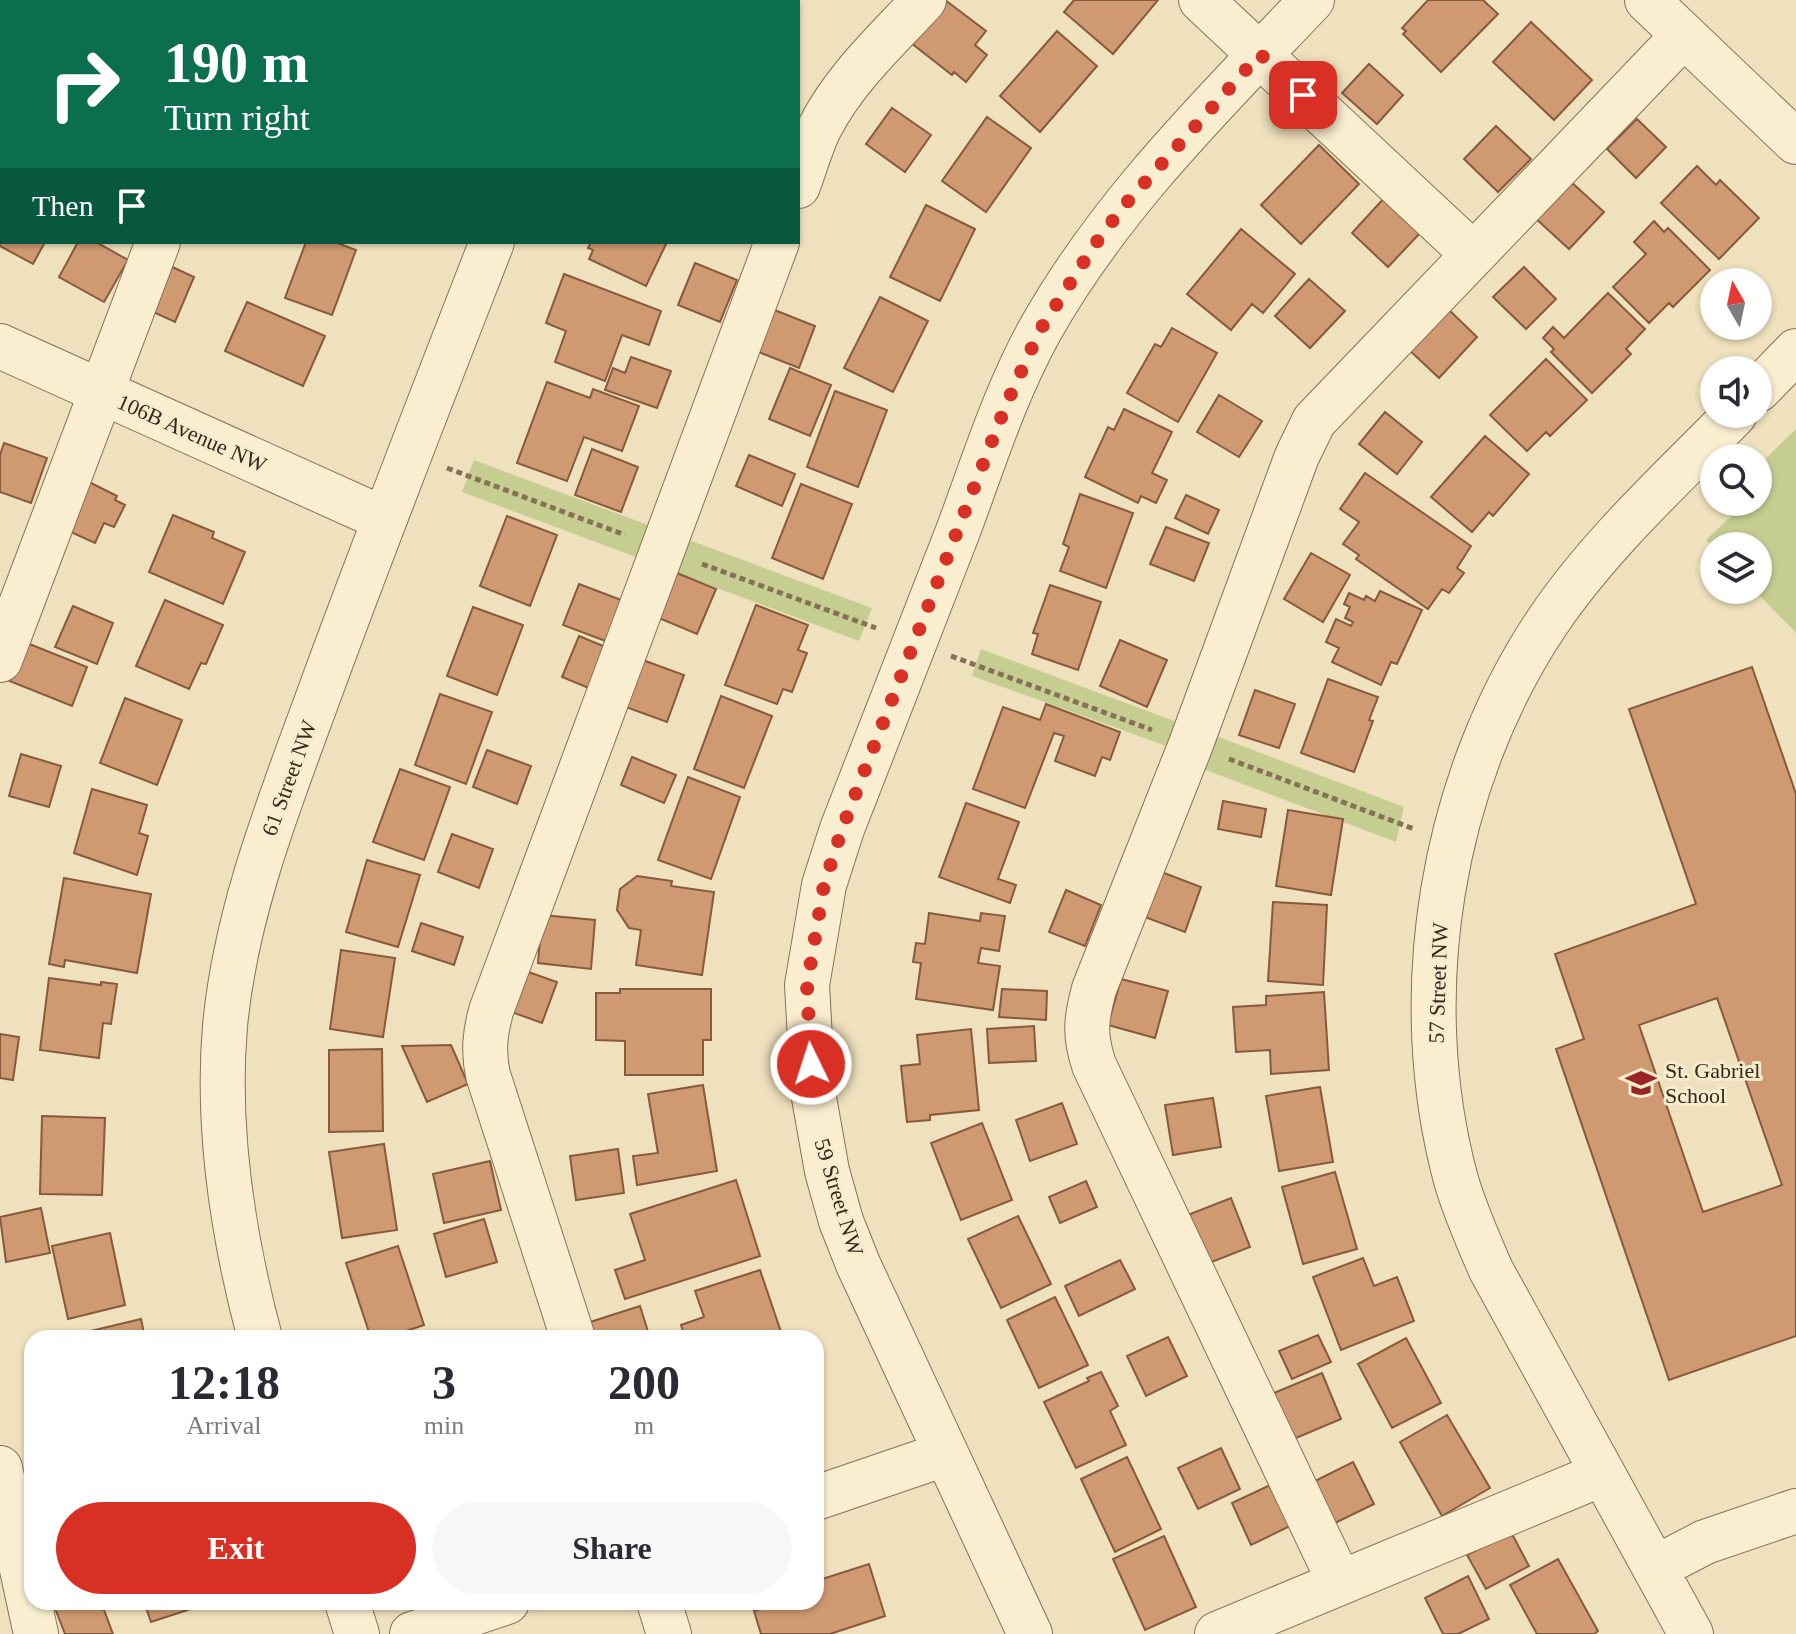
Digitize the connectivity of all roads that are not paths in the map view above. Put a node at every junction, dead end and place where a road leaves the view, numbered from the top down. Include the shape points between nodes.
1 (924, 0) edge
2 (1201, 0) edge
3 (1312, 0) edge
4 (1647, 0) edge
5 (1684, 35) junction
6 (1260, 54) junction
7 (1796, 142) edge
8 (800, 181) edge
9 (157, 244) edge
10 (491, 244) edge
11 (776, 244) edge
12 (1473, 254) junction
13 (0, 346) edge
14 (1796, 351) edge
15 (1772, 376) edge
16 (102, 393) junction
17 (1722, 428) edge
18 (384, 519) junction
19 (0, 660) edge
20 (258, 1330) edge
21 (570, 1330) edge
22 (945, 1454) junction
23 (0, 1468) edge
24 (1602, 1474) junction
25 (824, 1495) edge
26 (1796, 1511) edge
27 (1655, 1568) junction
28 (24, 1579) edge
29 (1340, 1583) junction
30 (31, 1610) edge
31 (350, 1610) edge
32 (483, 1610) edge
33 (662, 1610) edge
34 (36, 1634) edge
35 (357, 1634) edge
36 (412, 1634) edge
37 (669, 1634) edge
38 (1030, 1634) edge
39 (1217, 1634) edge
40 (1691, 1634) edge

1 - 8 street via 838,99 820,127
2 - 6 street
3 - 6 street, 59 Street NW
4 - 5 street
5 - 7 street
5 - 12 street
6 - 12 street
6 - 22 street, 59 Street NW via 1123,207 1040,330 1006,405 824,885 807,985 813,1092 827,1171 858,1264
9 - 16 street
10 - 18 street, 61 Street NW
11 - 21 street via 486,1032 488,1075
12 - 29 street via 1314,421 1086,1019 1094,1065
13 - 16 street, 106B Avenue NW
14 - 15 street
16 - 18 street, 106B Avenue NW
16 - 19 street
17 - 24 street, 57 Street NW via 1589,567 1517,672 1470,780 1442,900 1435,959 1433,1011 1443,1121 1456,1180 1491,1270
18 - 20 street, 61 Street NW via 278,806 236,947 225,1027 222,1110 230,1193
22 - 25 street
22 - 38 street, 59 Street NW
23 - 28 street
24 - 27 street, 57 Street NW
24 - 29 street
26 - 27 street via 1705,1542
27 - 40 street, 57 Street NW
29 - 39 street
30 - 34 street
31 - 35 street
32 - 36 street
33 - 37 street

